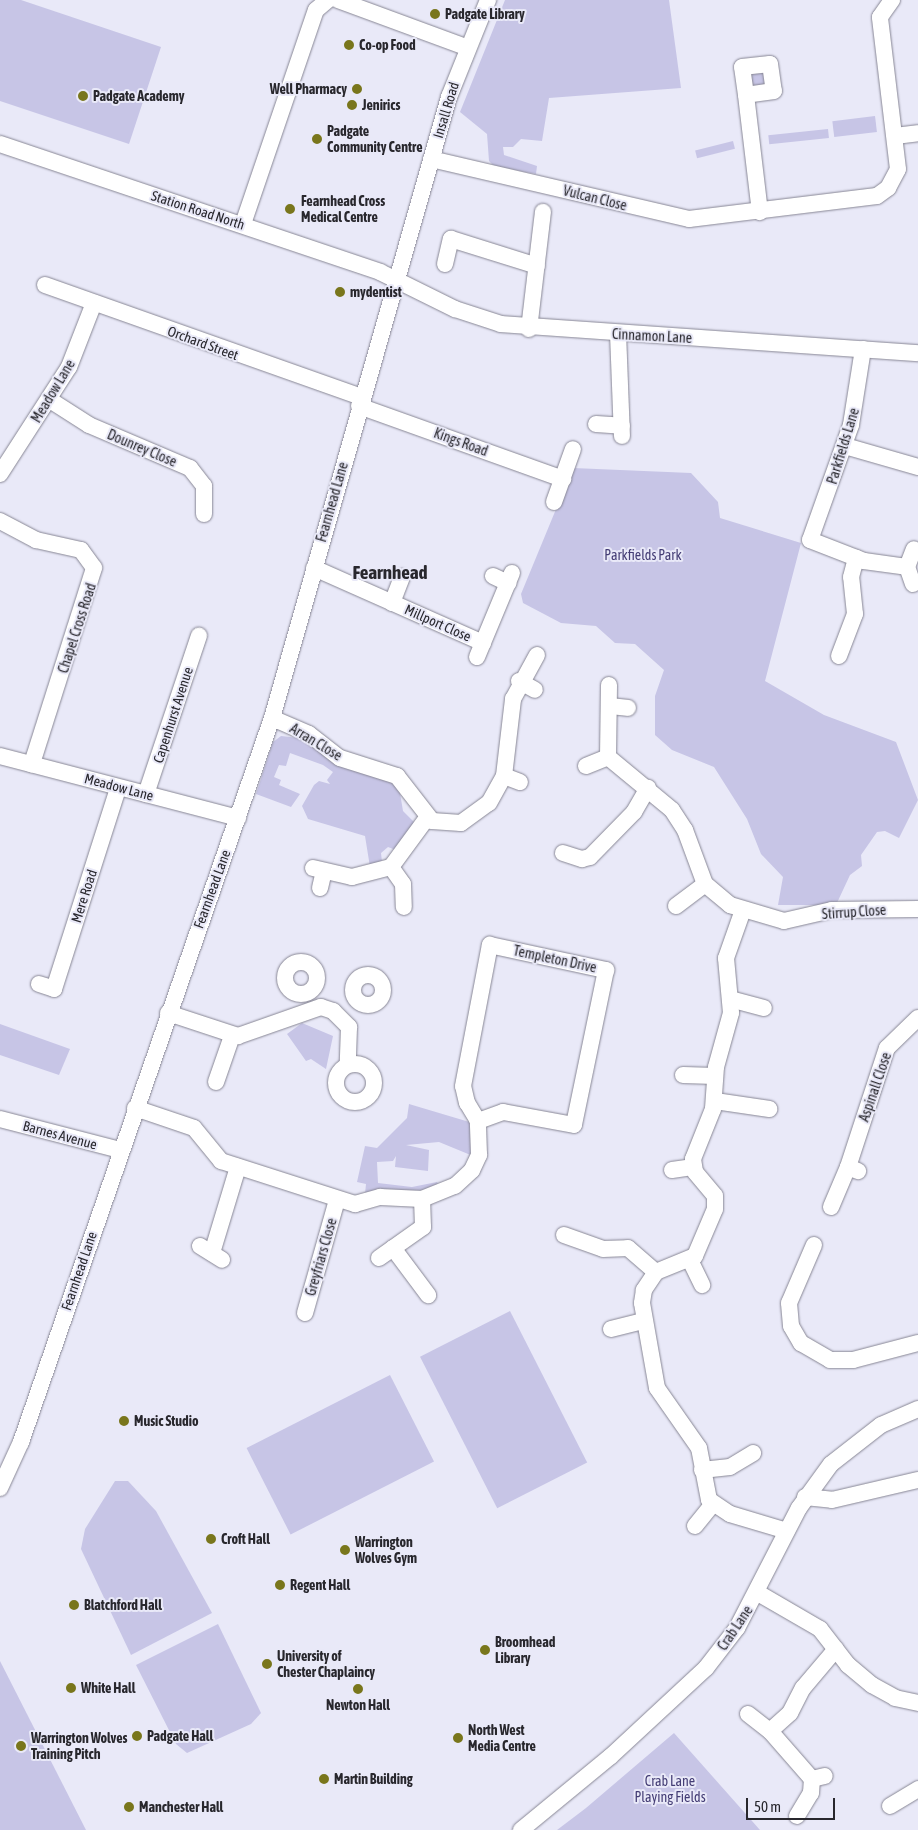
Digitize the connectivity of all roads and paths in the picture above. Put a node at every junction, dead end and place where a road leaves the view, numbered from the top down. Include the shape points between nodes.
1 (328, 0) edge
2 (338, 0) edge
3 (488, 0) edge
4 (892, 0) edge
5 (466, 47) junction
6 (746, 95) dead end
7 (918, 133) edge
8 (895, 136) junction
9 (0, 144) edge
10 (431, 159) junction
11 (543, 212) dead end
12 (760, 212) junction
13 (243, 224) junction
14 (444, 264) dead end
15 (537, 266) junction
16 (395, 280) junction
17 (45, 285) dead end
18 (94, 303) junction
19 (529, 329) junction
20 (618, 333) junction
21 (863, 350) junction
22 (918, 353) edge
23 (50, 400) junction
24 (360, 402) junction
25 (596, 424) dead end
26 (845, 446) junction
27 (573, 449) dead end
28 (918, 467) edge
29 (1, 471) edge
30 (563, 479) junction
31 (554, 502) dead end
32 (203, 514) dead end
33 (0, 521) edge
34 (914, 549) dead end
35 (856, 558) junction
36 (907, 567) junction
37 (314, 568) junction
38 (402, 576) dead end
39 (493, 576) dead end
40 (913, 584) dead end
41 (392, 603) junction
42 (196, 632) dead end
43 (537, 654) dead end
44 (838, 659) dead end
45 (519, 681) junction
46 (609, 685) dead end
47 (535, 690) dead end
48 (610, 706) junction
49 (628, 708) dead end
50 (272, 718) junction
51 (0, 756) edge
52 (608, 757) junction
53 (32, 764) junction
54 (586, 766) dead end
55 (504, 776) junction
56 (520, 782) dead end
57 (118, 788) junction
58 (648, 788) junction
59 (146, 794) junction
60 (238, 818) junction
61 (427, 818) junction
62 (563, 852) dead end
63 (391, 867) junction
64 (705, 884) junction
65 (320, 888) dead end
66 (676, 906) dead end
67 (404, 907) dead end
68 (918, 909) edge
69 (743, 910) junction
70 (39, 984) dead end
71 (304, 992) dead end
72 (730, 999) junction
73 (356, 1003) dead end
74 (310, 1008) junction
75 (764, 1008) dead end
76 (168, 1013) junction
77 (342, 1018) junction
78 (918, 1018) edge
79 (232, 1036) junction
80 (348, 1063) dead end
81 (682, 1075) dead end
82 (714, 1076) junction
83 (211, 1085) dead end
84 (714, 1101) junction
85 (135, 1108) junction
86 (769, 1109) dead end
87 (0, 1119) edge
88 (478, 1121) junction
89 (120, 1150) junction
90 (238, 1167) junction
91 (694, 1167) junction
92 (672, 1170) dead end
93 (422, 1199) junction
94 (337, 1200) junction
95 (831, 1207) dead end
96 (562, 1234) dead end
97 (814, 1245) dead end
98 (393, 1248) junction
99 (211, 1253) dead end
100 (379, 1258) dead end
101 (690, 1260) junction
102 (656, 1272) junction
103 (702, 1284) dead end
104 (428, 1295) dead end
105 (305, 1313) dead end
106 (644, 1321) junction
107 (611, 1329) dead end
108 (918, 1343) edge
109 (918, 1409) edge
110 (753, 1453) dead end
111 (702, 1470) junction
112 (918, 1480) edge
113 (0, 1488) edge
114 (805, 1497) junction
115 (713, 1504) junction
116 (695, 1526) dead end
117 (787, 1531) junction
118 (758, 1593) junction
119 (836, 1649) junction
120 (918, 1703) edge
121 (748, 1714) dead end
122 (770, 1731) junction
123 (914, 1799) edge
124 (890, 1806) dead end
125 (797, 1816) dead end
126 (521, 1830) edge

1 - 13 street via 316,10
2 - 5 street
3 - 5 street, Insall Road
4 - 8 street, Vulcan Close via 880,17
5 - 10 street, Insall Road
6 - 12 street
7 - 8 street
8 - 12 street, Vulcan Close via 898,169 883,193 868,199
9 - 13 street, Station Road North
10 - 12 street, Vulcan Close via 677,218
10 - 16 street, Insall Road
11 - 15 street
13 - 16 street, Station Road North
14 - 15 street via 451,239
15 - 19 street
16 - 19 street, Cinnamon Lane via 462,312
16 - 24 street, Fearnhead Lane
17 - 18 street, Orchard Street
18 - 23 street, Meadow Lane via 75,356
18 - 24 street, Orchard Street
19 - 20 street, Cinnamon Lane
20 - 21 street, Cinnamon Lane
20 - 25 street via 622,431
21 - 22 street, Cinnamon Lane
21 - 26 street, Parkfields Lane
23 - 29 street, Meadow Lane
23 - 32 street, Dounrey Close via 90,425 190,468 204,486
24 - 30 street, Kings Road
24 - 37 street, Fearnhead Lane
26 - 28 street
26 - 35 street, Parkfields Lane via 810,540
27 - 30 street
30 - 31 street
33 - 53 street, Chapel Cross Road via 36,540 81,550 94,568
34 - 36 street
35 - 36 street
35 - 44 street via 850,576 855,614
36 - 40 street
37 - 41 street, Millport Close
37 - 50 street, Fearnhead Lane
38 - 41 street, Millport Close
39 - 41 street, Millport Close via 510,578 480,650
42 - 59 street, Capenhurst Avenue
43 - 45 street
45 - 47 street
45 - 55 street
46 - 48 street
48 - 49 street
48 - 52 street
50 - 60 street, Fearnhead Lane
50 - 61 street, Arran Close via 309,734 340,758 396,776
51 - 53 street, Meadow Lane
52 - 54 street
52 - 58 street
53 - 57 street, Meadow Lane
55 - 56 street
55 - 61 street via 489,803 469,820 447,824
57 - 59 street, Meadow Lane
57 - 70 street, Mere Road via 54,989
58 - 62 street via 634,812 581,866
58 - 64 street via 681,823
59 - 60 street, Meadow Lane
60 - 76 street, Fearnhead Lane
61 - 63 street
63 - 65 street via 352,877 319,869
63 - 67 street via 403,884
64 - 66 street
64 - 69 street via 721,900
68 - 69 street, Stirrup Close via 832,910 790,920
69 - 72 street via 726,958
71 - 74 street
72 - 75 street
72 - 82 street via 730,1020
73 - 77 street
74 - 77 street via 321,1007
74 - 79 street via 260,1032
76 - 79 street
76 - 85 street, Fearnhead Lane
77 - 80 street via 352,1038
78 - 95 street, Aspinall Close via 887,1048 853,1169
79 - 83 street
81 - 82 street
82 - 84 street
84 - 86 street
84 - 91 street via 696,1145
85 - 89 street, Fearnhead Lane
85 - 90 street, Templeton Drive via 194,1128 216,1158
87 - 89 street, Barnes Avenue
88 - 88 street, Templeton Drive via 466,1103 463,1086 490,945 606,970 574,1125 503,1112
88 - 93 street, Templeton Drive via 481,1147 472,1170 455,1186
89 - 113 street, Fearnhead Lane via 21,1442
90 - 94 street, Templeton Drive
90 - 99 street
91 - 92 street
91 - 101 street via 716,1205 699,1250
93 - 94 street, Templeton Drive via 380,1197 355,1204
93 - 98 street via 424,1224
94 - 105 street, Greyfriars Close
96 - 102 street via 603,1249 628,1248
97 - 108 street via 789,1303 791,1326 801,1343 830,1360 853,1360 878,1357
98 - 100 street
98 - 104 street
101 - 102 street
101 - 103 street
102 - 106 street via 644,1290
106 - 107 street
106 - 111 street via 657,1388 699,1448
109 - 114 street, Crab Lane via 853,1443
110 - 111 street via 730,1467
111 - 115 street via 704,1491
112 - 114 street via 832,1500
114 - 117 street, Crab Lane
115 - 116 street
115 - 117 street via 730,1514
117 - 118 street, Crab Lane
118 - 119 street via 820,1629
118 - 126 street, Crab Lane via 719,1652 687,1688 568,1794
119 - 120 street via 872,1685 895,1698
119 - 122 street via 803,1688 790,1712
121 - 122 street
122 - 125 street via 818,1778
123 - 124 street

